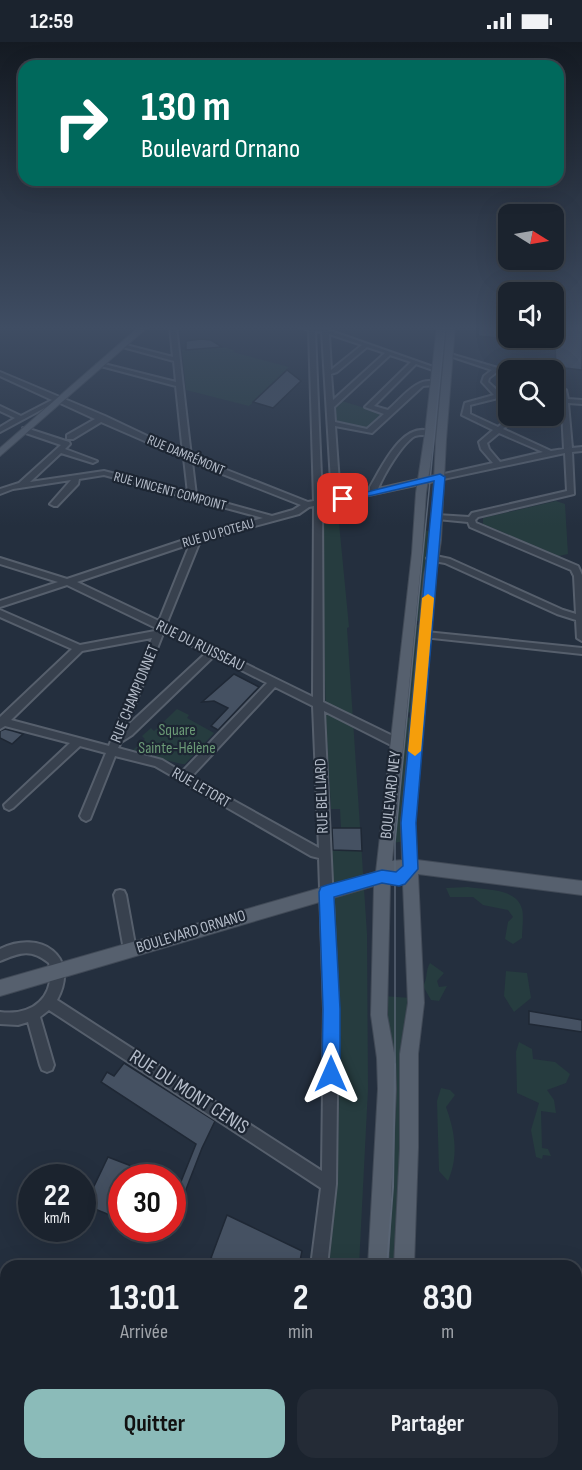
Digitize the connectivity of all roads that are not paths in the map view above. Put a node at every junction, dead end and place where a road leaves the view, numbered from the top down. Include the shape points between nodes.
1 (42, 393) edge
2 (68, 393) edge
3 (181, 393) edge
4 (314, 393) edge
5 (329, 393) edge
6 (346, 393) edge
7 (384, 393) edge
8 (411, 393) edge
9 (433, 393) edge
10 (446, 393) edge
11 (564, 393) edge
12 (498, 395) edge
13 (60, 400) junction
14 (565, 401) junction
15 (582, 402) edge
16 (330, 407) junction
17 (0, 408) edge
18 (389, 413) junction
19 (18, 417) dead end
20 (102, 418) junction
21 (330, 423) junction
22 (503, 426) edge
23 (499, 429) junction
24 (0, 430) edge
25 (26, 430) junction
26 (430, 433) junction
27 (68, 440) junction
28 (582, 449) edge
29 (59, 450) junction
30 (568, 450) junction
31 (0, 453) edge
32 (550, 453) junction
33 (188, 457) junction
34 (93, 460) dead end
35 (498, 464) junction
36 (76, 477) junction
37 (440, 477) junction
38 (0, 478) edge
39 (423, 480) junction
40 (570, 480) junction
41 (582, 480) edge
42 (22, 485) junction
43 (2, 490) edge
44 (374, 492) junction
45 (192, 497) junction
46 (336, 500) junction
47 (54, 504) dead end
48 (318, 504) junction
49 (307, 505) junction
50 (437, 517) junction
51 (271, 518) junction
52 (471, 520) junction
53 (196, 539) junction
54 (431, 558) junction
55 (0, 561) edge
56 (70, 582) junction
57 (0, 604) edge
58 (0, 613) edge
59 (581, 616) edge
60 (160, 631) junction
61 (426, 634) junction
62 (582, 638) edge
63 (79, 648) junction
64 (582, 651) edge
65 (213, 652) junction
66 (273, 683) junction
67 (322, 707) junction
68 (1, 723) edge
69 (78, 742) junction
70 (397, 743) junction
71 (114, 745) junction
72 (183, 778) junction
73 (9, 804) dead end
74 (86, 816) dead end
75 (325, 854) junction
76 (411, 869) junction
77 (382, 877) junction
78 (582, 888) edge
79 (327, 892) junction
80 (120, 894) dead end
81 (130, 950) junction
82 (1, 952) edge
83 (57, 972) junction
84 (0, 988) edge
85 (48, 1002) junction
86 (32, 1014) junction
87 (1, 1020) edge
88 (47, 1065) dead end
89 (329, 1184) junction
90 (321, 1260) edge
91 (378, 1260) edge
92 (404, 1260) edge

1 - 13 street, RUE DAMRÉMONT
2 - 13 main road
3 - 33 street
4 - 48 street, RUE BELLIARD
5 - 16 street
6 - 16 street
7 - 18 street via 369,407
8 - 18 street
9 - 26 main road, BOULEVARD NEY
10 - 37 main road, BOULEVARD NEY
11 - 14 street
12 - 23 street via 467,404 466,415
13 - 20 street, RUE DAMRÉMONT
13 - 24 street
13 - 25 main road
14 - 15 street
14 - 30 street
16 - 21 street
17 - 19 street
18 - 21 street via 366,431
20 - 27 street
20 - 33 street, RUE DAMRÉMONT
21 - 46 street
22 - 23 street
23 - 32 street
23 - 35 street via 483,444
25 - 27 street
25 - 31 main road
26 - 39 main road, BOULEVARD NEY
26 - 44 street via 415,433 402,442
27 - 29 street
28 - 30 street, RUE DU POTEAU
29 - 34 street
29 - 42 street
30 - 32 street, RUE DU POTEAU
30 - 40 street
32 - 35 street, RUE DU POTEAU
33 - 45 street
33 - 49 street, RUE DAMRÉMONT
35 - 37 street, RUE DU POTEAU
36 - 42 street
36 - 45 street, RUE VINCENT COMPOINT via 104,473
36 - 47 street
37 - 39 street, RUE DU POTEAU
37 - 50 main road, BOULEVARD NEY
38 - 43 street
39 - 44 street, RUE DU POTEAU
39 - 70 main road, BOULEVARD NEY
40 - 41 street
40 - 52 street via 571,492 475,515
42 - 43 street
44 - 46 street, RUE DU POTEAU
45 - 51 street, RUE VINCENT COMPOINT
46 - 48 street, RUE DU POTEAU
48 - 49 street, RUE DU POTEAU
48 - 67 street, RUE BELLIARD
49 - 51 street, RUE DU POTEAU
50 - 52 street
50 - 54 main road, BOULEVARD NEY
51 - 53 street, RUE DU POTEAU
52 - 59 street via 473,525 575,568
53 - 56 street, RUE DU POTEAU
53 - 60 street, RUE CHAMPIONNET
54 - 59 street via 447,561 560,612
54 - 61 main road, BOULEVARD NEY
55 - 56 street, RUE DU RUISSEAU
56 - 57 street, RUE DU POTEAU
56 - 60 street, RUE DU RUISSEAU
58 - 63 street
59 - 62 street
60 - 63 street
60 - 65 street, RUE DU RUISSEAU
60 - 71 street, RUE CHAMPIONNET
61 - 64 street
61 - 76 main road, BOULEVARD NEY via 408,823
63 - 68 street
65 - 66 street, RUE DU RUISSEAU
65 - 71 street
66 - 67 street, RUE DU RUISSEAU
66 - 72 street
67 - 70 street, RUE DU RUISSEAU
67 - 75 street, RUE BELLIARD
68 - 69 street, RUE LETORT
69 - 71 street, RUE LETORT
69 - 73 street
70 - 77 main road, BOULEVARD NEY
71 - 72 street, RUE LETORT
71 - 74 street, RUE CHAMPIONNET
72 - 75 street, RUE LETORT via 315,853
75 - 79 street, RUE BELLIARD
76 - 77 main road, BOULEVARD ORNANO via 399,879
76 - 78 main road, BOULEVARD ORNANO via 429,867
76 - 92 main road, BOULEVARD NEY via 416,1003 409,1054
77 - 79 main road, BOULEVARD ORNANO
77 - 91 main road, BOULEVARD NEY via 379,1015 387,1089
79 - 81 main road, BOULEVARD ORNANO
79 - 89 street, RUE BELLIARD via 332,1009
80 - 81 street
81 - 83 main road, BOULEVARD ORNANO
82 - 83 street via 36,941 55,960
83 - 84 main road, BOULEVARD ORNANO
83 - 85 street
85 - 86 street
85 - 89 street, RUE DU MONT CENIS
86 - 87 street
86 - 88 street
89 - 90 street, RUE BELLIARD

